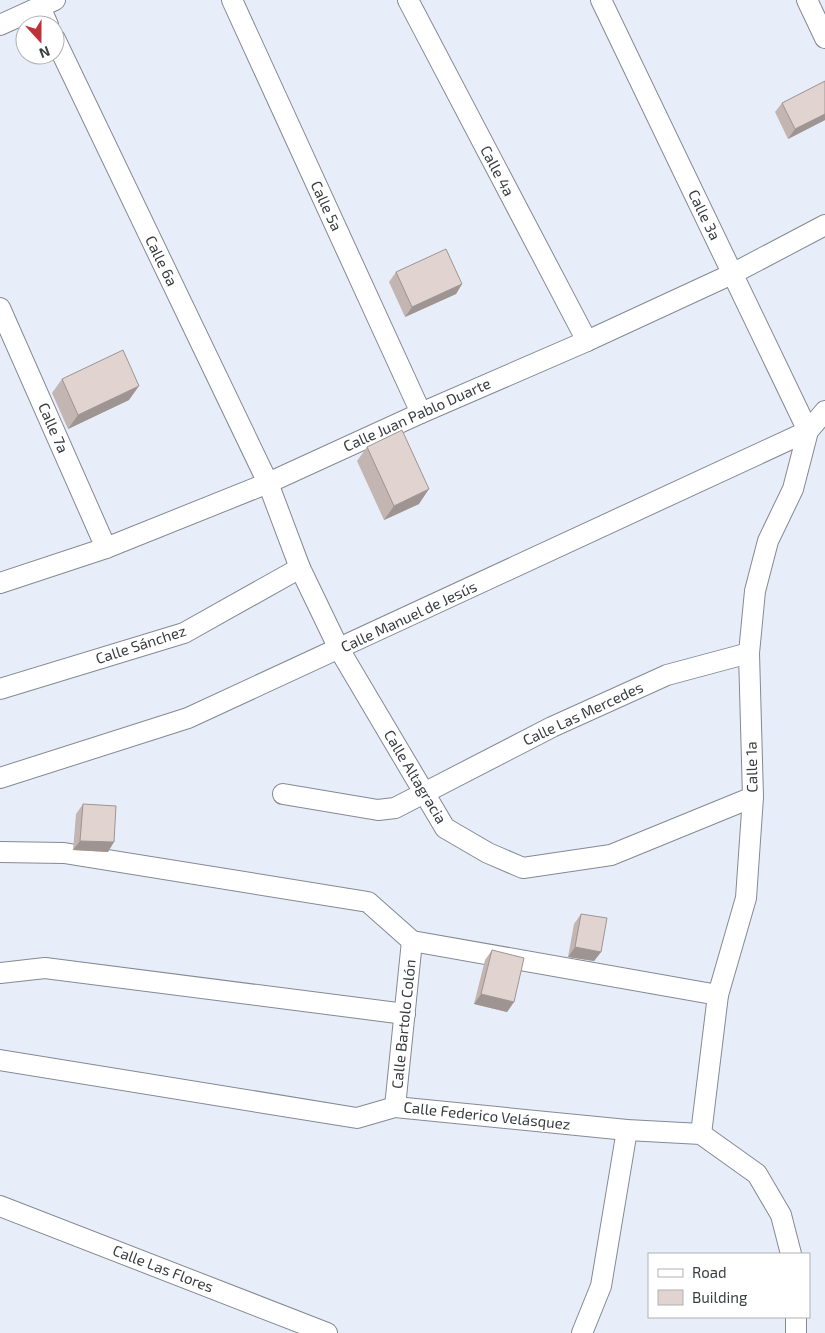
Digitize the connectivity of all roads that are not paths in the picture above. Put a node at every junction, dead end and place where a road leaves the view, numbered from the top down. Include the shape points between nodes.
1 (232, 0) edge
2 (408, 0) edge
3 (601, 0) edge
4 (806, 0) edge
5 (48, 11) edge
6 (0, 25) edge
7 (825, 38) edge
8 (65, 60) edge
9 (825, 225) edge
10 (732, 274) junction
11 (0, 308) edge
12 (587, 342) junction
13 (825, 411) edge
14 (421, 412) junction
15 (808, 431) junction
16 (268, 483) junction
17 (106, 548) junction
18 (300, 568) junction
19 (0, 583) edge
20 (339, 649) junction
21 (749, 653) junction
22 (0, 689) edge
23 (0, 778) edge
24 (424, 793) junction
25 (283, 794) dead end
26 (752, 797) junction
27 (0, 852) edge
28 (412, 941) junction
29 (0, 973) edge
30 (718, 995) junction
31 (405, 1014) junction
32 (0, 1060) edge
33 (395, 1107) junction
34 (627, 1130) junction
35 (701, 1134) junction
36 (0, 1206) edge
37 (791, 1253) edge
38 (796, 1318) edge
39 (326, 1333) edge
40 (582, 1333) edge
41 (796, 1333) edge

1 - 14 street, Calle 5a
2 - 12 street, Calle 4a
3 - 10 street, Calle 3a
4 - 7 street
5 - 6 street
8 - 16 street, Calle 6a
9 - 10 street, Calle Juan Pablo Duarte
10 - 12 street, Calle Juan Pablo Duarte
10 - 15 street, Calle 3a
11 - 17 street, Calle 7a
12 - 14 street, Calle Juan Pablo Duarte
13 - 15 street, Calle 1a
14 - 16 street, Calle Juan Pablo Duarte
15 - 20 street, Calle Manuel de Jesús
15 - 21 street, Calle 1a via 793,489 768,541 755,590
16 - 17 street, Calle Juan Pablo Duarte
16 - 18 street, Calle Altagracia
17 - 19 street, Calle Juan Pablo Duarte
18 - 20 street, Calle Altagracia
18 - 22 street, Calle Sánchez via 184,632
20 - 23 street, Calle Manuel de Jesús via 188,718
20 - 24 street, Calle Altagracia
21 - 24 street, Calle Las Mercedes via 667,675 552,727
21 - 26 street, Calle 1a
24 - 25 street, Calle Las Mercedes via 395,808 378,810
24 - 26 street, Calle Altagracia via 445,828 524,868 611,855
26 - 30 street, Calle 1a via 746,898
27 - 28 street via 64,853 368,902
28 - 30 street
28 - 31 street, Calle Bartolo Colón
29 - 31 street via 45,968
30 - 35 street, Calle 1a
31 - 33 street, Calle Bartolo Colón
32 - 33 street, Calle Federico Velásquez via 357,1118
33 - 34 street, Calle Federico Velásquez
34 - 35 street, Calle Federico Velásquez
34 - 40 street via 601,1286
35 - 37 street via 757,1174 781,1214
36 - 39 street, Calle Las Flores
38 - 41 street

